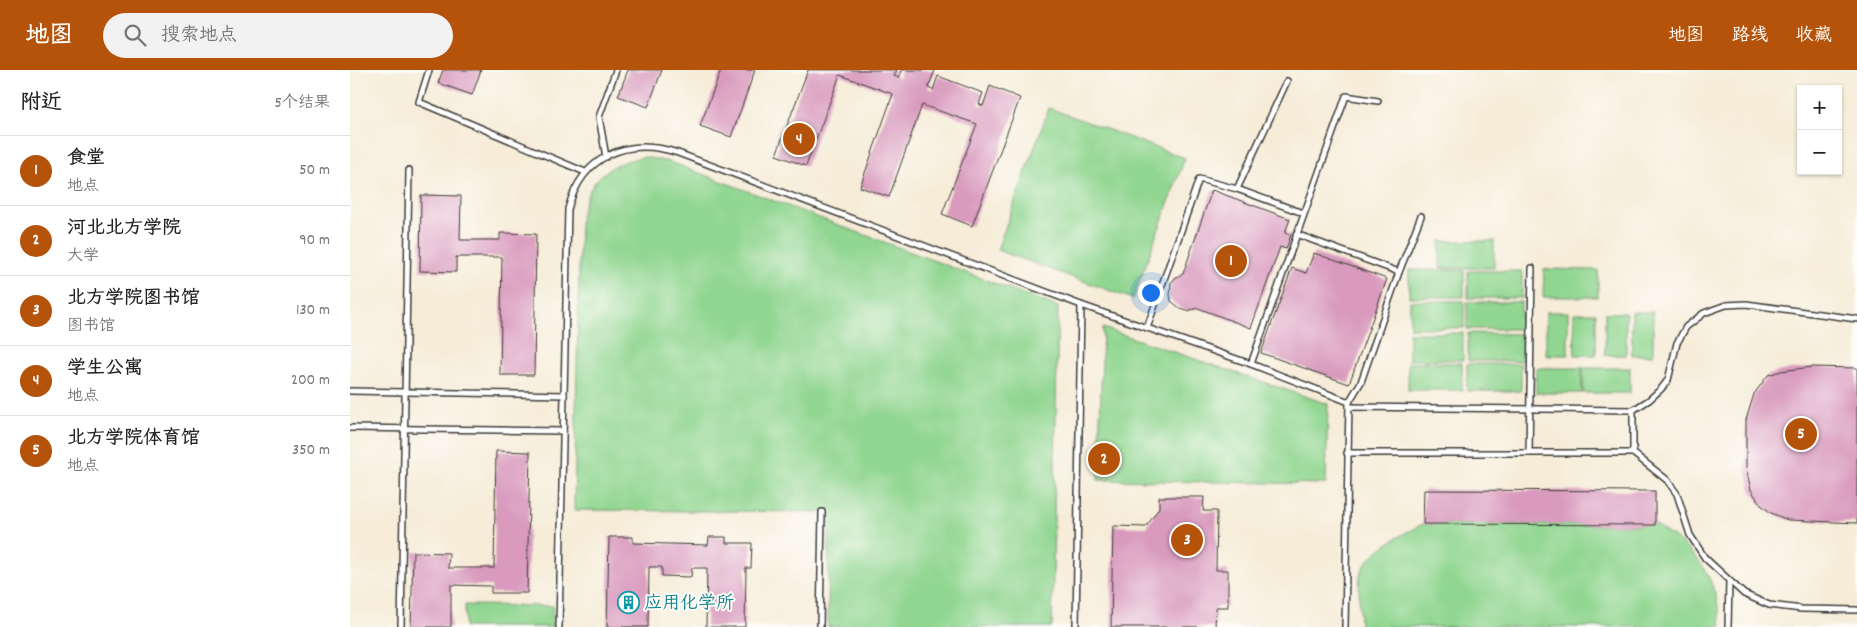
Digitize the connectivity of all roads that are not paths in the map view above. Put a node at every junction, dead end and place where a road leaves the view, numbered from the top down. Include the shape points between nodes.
1 (429, 70) edge
2 (616, 70) edge
3 (1288, 82) dead end
4 (1378, 101) dead end
5 (606, 157) junction
6 (409, 170) dead end
7 (585, 172) junction
8 (1237, 189) junction
9 (1303, 213) junction
10 (1421, 216) dead end
11 (1296, 234) junction
12 (1532, 268) dead end
13 (1399, 272) junction
14 (1080, 304) junction
15 (1857, 318) edge
16 (1147, 328) junction
17 (1251, 364) junction
18 (350, 391) edge
19 (405, 392) junction
20 (564, 395) junction
21 (1349, 405) junction
22 (1529, 409) junction
23 (1633, 410) junction
24 (350, 428) edge
25 (404, 428) junction
26 (563, 431) junction
27 (1347, 453) junction
28 (1529, 453) junction
29 (1633, 453) junction
30 (822, 512) dead end
31 (1729, 582) junction
32 (1857, 610) edge
33 (401, 627) edge
34 (559, 627) edge
35 (820, 627) edge
36 (1076, 627) edge
37 (1345, 627) edge
38 (1728, 627) edge

1 - 7 lane via 419,102
2 - 5 lane via 599,118
3 - 8 lane
4 - 9 lane via 1346,96
5 - 7 lane
5 - 14 lane via 632,147 663,148
6 - 19 lane
7 - 20 lane via 568,209
8 - 9 lane
8 - 16 lane via 1199,178
9 - 11 lane
10 - 13 lane
11 - 13 lane
11 - 17 lane
12 - 22 lane
13 - 21 lane via 1361,382
14 - 16 lane
14 - 36 lane
15 - 23 lane via 1746,304 1726,305 1704,313 1686,327 1677,343 1668,380 1661,390
16 - 17 lane
17 - 21 lane
18 - 19 lane
19 - 20 lane
19 - 25 lane
20 - 26 lane
21 - 22 lane
21 - 27 lane
22 - 23 lane
22 - 28 lane
23 - 29 lane
24 - 25 lane
25 - 26 lane
25 - 33 lane
26 - 34 lane
27 - 28 lane
27 - 37 lane
28 - 29 lane
29 - 31 lane via 1667,480 1676,494 1690,536 1705,558
30 - 35 lane
31 - 32 lane via 1744,594 1770,605
31 - 38 lane

